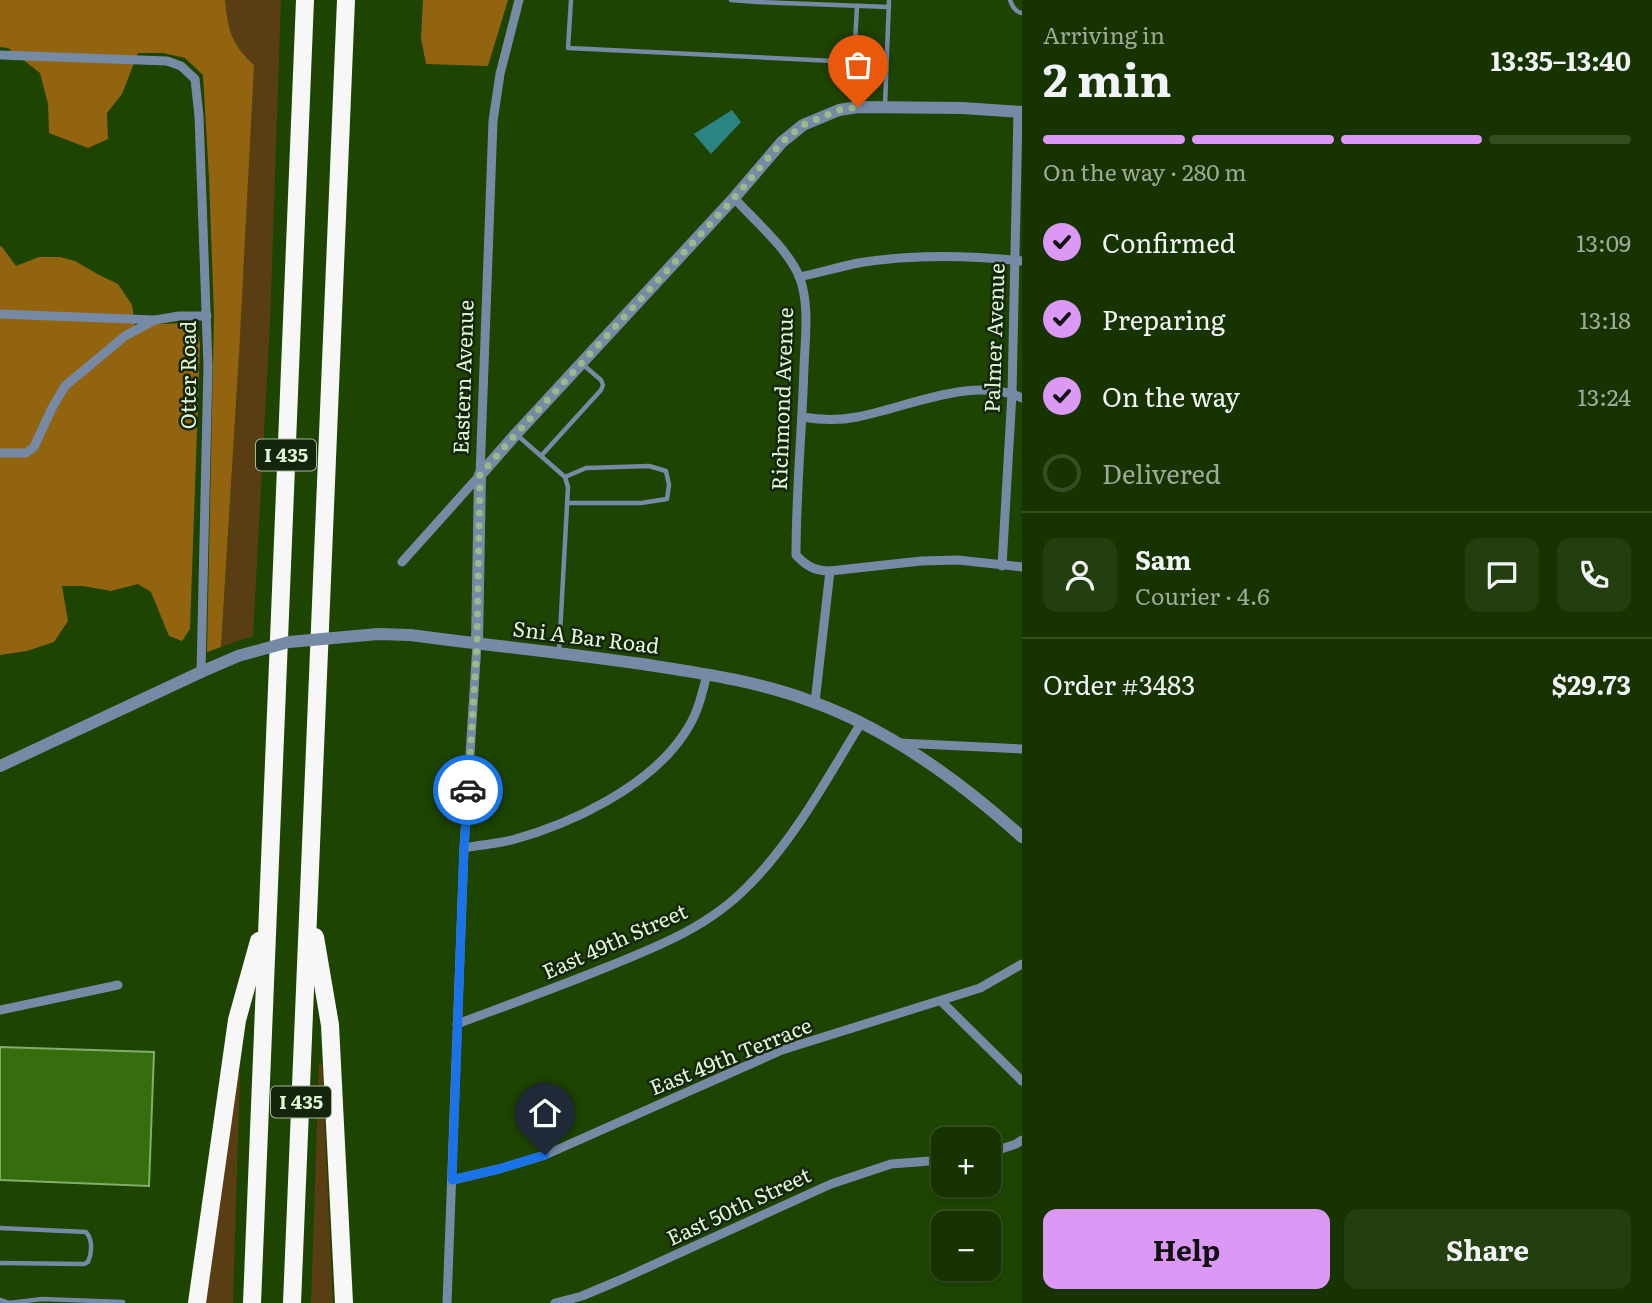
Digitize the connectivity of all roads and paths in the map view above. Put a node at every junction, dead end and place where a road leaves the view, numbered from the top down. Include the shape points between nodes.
1 (305, 0) edge
2 (346, 0) edge
3 (519, 0) edge
4 (571, 0) edge
5 (731, 0) edge
6 (889, 0) edge
7 (1010, 0) edge
8 (757, 1) edge
9 (857, 6) junction
10 (889, 7) junction
11 (1022, 13) edge
12 (0, 55) edge
13 (885, 107) junction
14 (1020, 112) edge
15 (734, 198) junction
16 (1019, 261) edge
17 (799, 277) junction
18 (0, 314) edge
19 (206, 316) junction
20 (155, 320) junction
21 (581, 363) junction
22 (1012, 393) junction
23 (1022, 398) edge
24 (802, 417) junction
25 (516, 434) junction
26 (0, 453) edge
27 (541, 456) junction
28 (480, 475) junction
29 (565, 477) junction
30 (568, 503) junction
31 (402, 562) dead end
32 (1002, 566) junction
33 (1022, 567) edge
34 (830, 571) junction
35 (477, 644) junction
36 (559, 652) junction
37 (201, 672) junction
38 (707, 674) junction
39 (816, 702) junction
40 (861, 723) junction
41 (898, 743) junction
42 (1022, 750) edge
43 (0, 766) edge
44 (1022, 837) edge
45 (464, 848) junction
46 (309, 902) junction
47 (268, 911) junction
48 (1022, 964) edge
49 (118, 985) dead end
50 (941, 1001) junction
51 (0, 1010) edge
52 (457, 1024) junction
53 (1022, 1081) edge
54 (1022, 1139) edge
55 (1001, 1149) edge
56 (931, 1161) edge
57 (452, 1180) junction
58 (0, 1228) edge
59 (0, 1263) edge
60 (0, 1300) edge
61 (124, 1302) edge
62 (9, 1303) edge
63 (197, 1303) edge
64 (252, 1303) edge
65 (292, 1303) edge
66 (344, 1303) edge
67 (447, 1303) edge
68 (555, 1303) edge

1 - 47 highway, I 435
2 - 46 highway, I 435
3 - 28 street, Eastern Avenue via 492,130
4 - 9 lane via 568,48 853,62
5 - 8 lane
6 - 10 lane
7 - 11 lane
8 - 9 lane
9 - 10 lane
10 - 13 lane
12 - 19 street, Otter Road via 167,61 195,79
13 - 14 street
13 - 15 street via 839,110 803,125 782,142
14 - 16 street, Palmer Avenue
15 - 17 street, Richmond Avenue via 785,253
15 - 21 street
16 - 17 street via 911,257
16 - 22 street, Palmer Avenue
17 - 24 street, Richmond Avenue via 806,309
18 - 20 street
19 - 20 street
19 - 37 street, Otter Road
20 - 26 street via 125,336 65,386 34,447 26,453
21 - 25 street
21 - 27 lane via 601,380 601,390
22 - 23 street
22 - 24 street via 964,392 856,418
22 - 32 street, Palmer Avenue
24 - 34 street, Richmond Avenue via 796,555 816,571
25 - 27 lane
25 - 28 street
27 - 29 lane
28 - 31 street
28 - 35 street, Eastern Avenue
29 - 30 lane
29 - 30 lane via 586,468 649,466 666,471 669,485 667,499
30 - 36 lane
32 - 33 street
32 - 34 street via 922,561
34 - 39 street
35 - 36 street, Sni A Bar Road
35 - 37 street, Sni A Bar Road, bridge via 378,634 289,642
35 - 45 street, Eastern Avenue
36 - 38 street, Sni A Bar Road
37 - 43 street, Sni A Bar Road
38 - 39 street, Sni A Bar Road via 764,685
38 - 45 street via 699,706 685,734 665,758 632,784 551,828
39 - 40 street, Sni A Bar Road
40 - 41 street, Sni A Bar Road
40 - 52 street, East 49th Street via 775,856 718,912 658,947
41 - 42 street
41 - 44 street, Sni A Bar Road
45 - 52 street, Eastern Avenue
46 - 65 highway, I 435
46 - 66 highway via 330,1025
47 - 63 highway via 237,1020
47 - 64 highway, I 435
48 - 50 street, East 49th Terrace via 980,988
49 - 51 street
50 - 53 street
50 - 57 street, East 49th Terrace via 782,1051 545,1155
52 - 57 street, Eastern Avenue
54 - 55 street
56 - 68 street, East 50th Street via 891,1164 831,1184 620,1280
57 - 67 street, Eastern Avenue
58 - 59 lane via 86,1232 91,1239 90,1258 84,1264
60 - 62 lane
61 - 62 lane

